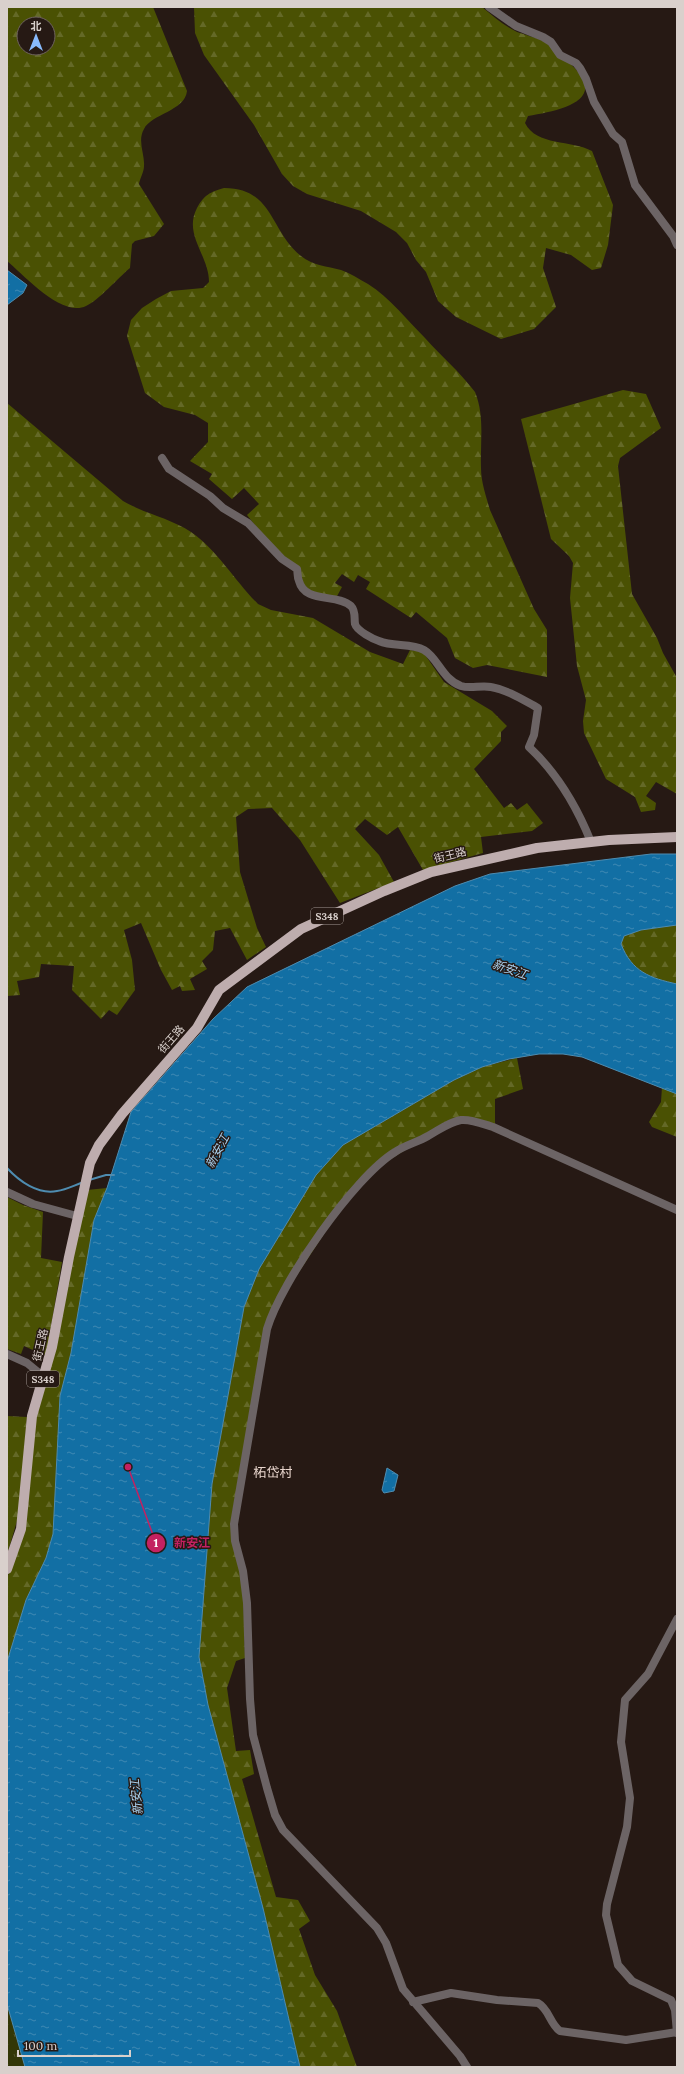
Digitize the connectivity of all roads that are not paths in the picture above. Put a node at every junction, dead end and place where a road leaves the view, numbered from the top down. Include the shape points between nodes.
1 (489, 7) edge
2 (677, 245) edge
3 (162, 458) dead end
4 (677, 837) edge
5 (591, 842) junction
6 (7, 1192) edge
7 (677, 1210) edge
8 (77, 1216) junction
9 (7, 1354) edge
10 (44, 1377) junction
11 (7, 1569) edge
12 (677, 1619) edge
13 (413, 2002) junction
14 (677, 2032) edge
15 (467, 2067) edge

1 - 2 street via 516,26 547,40 560,55 576,63 580,68 594,102 613,134 622,142 635,185
3 - 5 street via 169,469 248,524 282,559 298,569 299,582 307,593 339,600 351,606 358,628 378,641 424,650 448,678 459,685 493,688 517,696 538,708 534,735 529,747 559,780 584,824
4 - 5 main road, 街王路 / S348
5 - 8 main road, 街王路 / S348 via 519,851 431,872 363,900 295,933 219,990 197,1028 122,1114 90,1163
6 - 8 street via 28,1202
7 - 13 street via 493,1127 471,1120 457,1121 396,1151 360,1184 321,1234 287,1284 270,1320 234,1524 247,1603 250,1699 254,1734 275,1815 283,1830 377,1928 389,1950 400,1983
8 - 10 main road, 街王路 / S348
9 - 10 street via 27,1363
10 - 11 main road, 街王路 / S348 via 32,1416 21,1529
12 - 14 street via 648,1674 625,1700 621,1742 630,1798 627,1827 606,1915 618,1965 632,1981 671,2000 675,2010
13 - 14 street via 452,1993 538,2003 543,2006 560,2031 626,2040
13 - 15 street

